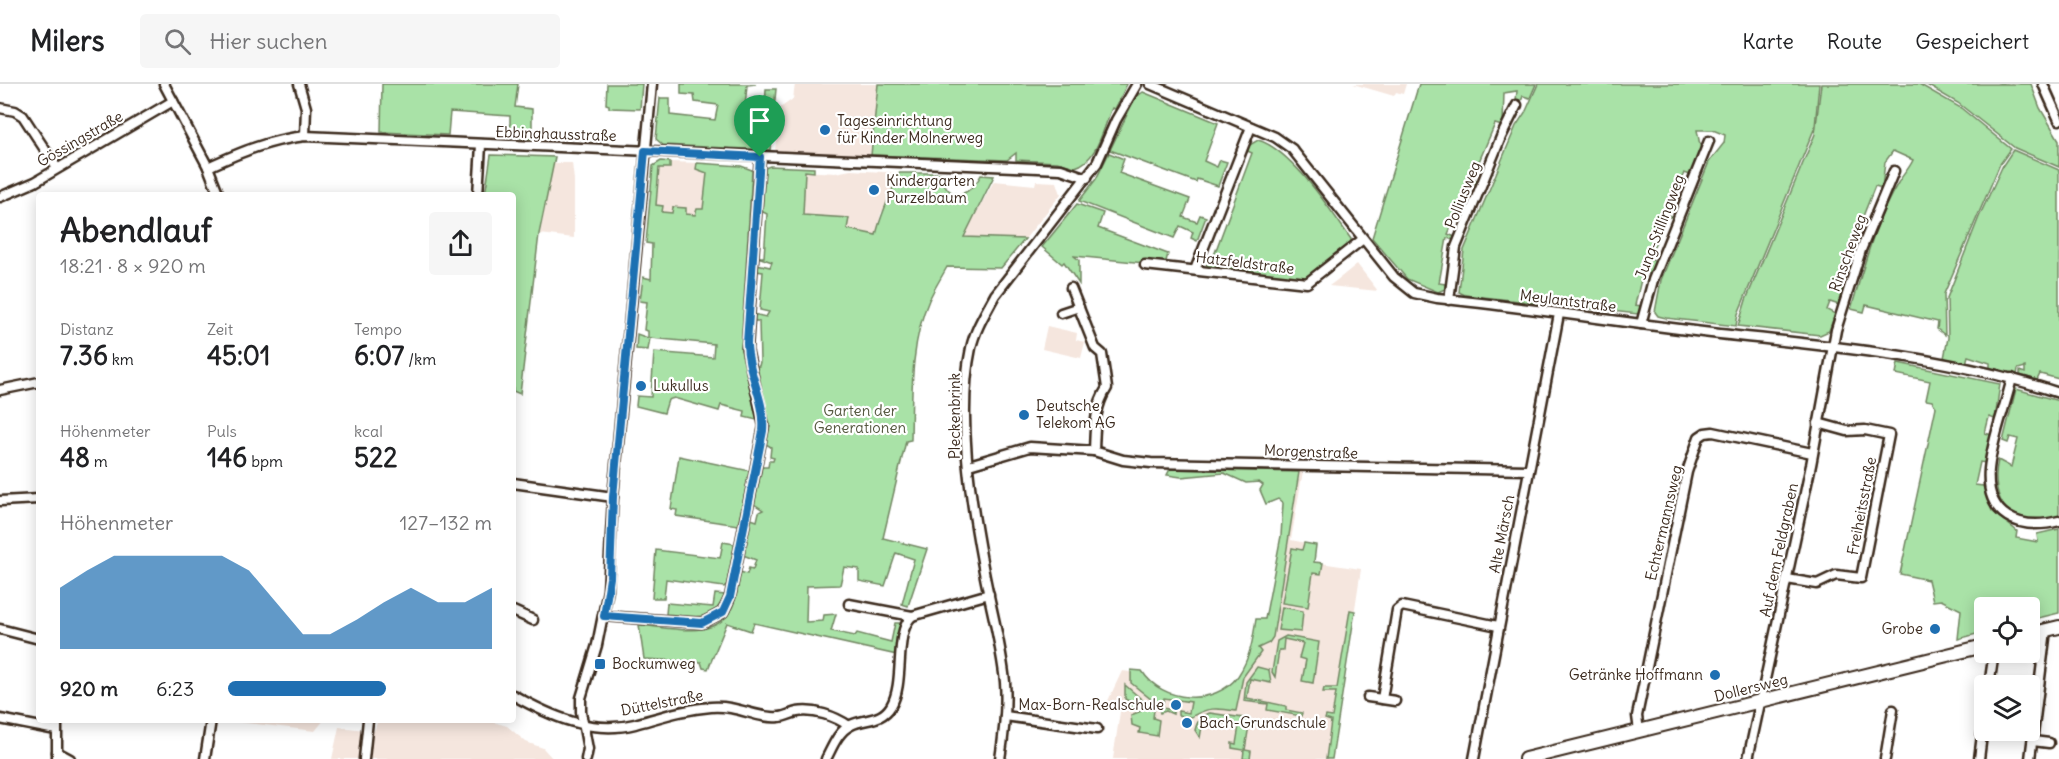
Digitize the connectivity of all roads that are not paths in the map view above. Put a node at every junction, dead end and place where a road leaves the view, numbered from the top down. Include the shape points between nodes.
1 (164, 84) edge
2 (299, 84) edge
3 (652, 84) edge
4 (1137, 84) edge
5 (1150, 84) edge
6 (2043, 84) edge
7 (1172, 88) edge
8 (173, 101) junction
9 (1517, 105) dead end
10 (0, 108) edge
11 (2059, 120) edge
12 (1251, 127) junction
13 (305, 136) junction
14 (1709, 141) dead end
15 (481, 145) junction
16 (645, 151) junction
17 (760, 157) junction
18 (208, 167) junction
19 (57, 168) junction
20 (1894, 171) dead end
21 (1087, 178) junction
22 (218, 192) edge
23 (478, 192) edge
24 (0, 197) edge
25 (1363, 239) junction
26 (1145, 266) dead end
27 (1195, 270) junction
28 (1071, 288) dead end
29 (1449, 300) junction
30 (1079, 307) junction
31 (1061, 313) dead end
32 (1559, 314) junction
33 (1641, 324) junction
34 (1833, 346) junction
35 (2012, 378) junction
36 (36, 383) edge
37 (0, 390) edge
38 (2059, 393) edge
39 (1818, 423) junction
40 (1094, 451) junction
41 (1812, 453) junction
42 (969, 465) junction
43 (1528, 470) junction
44 (516, 483) edge
45 (613, 497) junction
46 (36, 499) edge
47 (0, 501) edge
48 (2059, 521) edge
49 (1787, 579) junction
50 (988, 594) junction
51 (849, 604) dead end
52 (516, 612) edge
53 (604, 616) junction
54 (912, 616) junction
55 (533, 620) dead end
56 (1498, 626) junction
57 (2059, 627) edge
58 (0, 629) edge
59 (2046, 630) junction
60 (2040, 632) edge
61 (36, 638) edge
62 (1974, 648) edge
63 (2040, 681) edge
64 (516, 697) edge
65 (1368, 697) dead end
66 (1382, 699) junction
67 (1760, 700) junction
68 (1395, 701) dead end
69 (1893, 710) dead end
70 (1005, 716) junction
71 (0, 719) edge
72 (57, 723) edge
73 (211, 723) edge
74 (368, 723) edge
75 (583, 724) junction
76 (849, 726) junction
77 (1097, 729) dead end
78 (56, 730) junction
79 (1640, 731) junction
80 (1981, 741) edge
81 (2033, 741) joint
82 (2049, 743) dead end
83 (57, 756) edge
84 (70, 759) edge
85 (205, 759) edge
86 (364, 759) edge
87 (586, 759) edge
88 (826, 759) edge
89 (1000, 759) edge
90 (1474, 759) edge
91 (1525, 759) edge
92 (1748, 759) edge
93 (1885, 759) edge
94 (1979, 759) edge
95 (2030, 759) edge

1 - 8 street
2 - 13 street via 306,108
3 - 16 street
4 - 21 street, Pleckenbrink
5 - 7 street, Meylantstraße
6 - 11 street
7 - 12 street, Meylantstraße
8 - 18 street
8 - 19 street, Gössingstraße
9 - 29 street, Polliusweg via 1456,247
10 - 19 street via 23,116
12 - 25 street, Meylantstraße via 1292,149
12 - 27 street
13 - 15 street, Ebbinghausstraße
13 - 18 street, Ebbinghausstraße via 279,139
14 - 33 street, Jung-Stillingweg via 1653,280
15 - 16 street, Ebbinghausstraße
15 - 23 street
16 - 17 street, Ebbinghausstraße
16 - 45 street
17 - 21 street, Ebbinghausstraße via 1061,169
17 - 53 street via 747,343 764,426 730,597 723,612 702,623
18 - 22 street
19 - 24 street, Gössingstraße
20 - 34 street, Rinscheweg via 1861,250
21 - 42 street, Pleckenbrink via 1005,280 976,333 966,394
25 - 27 street, Hatzfeldstraße via 1307,283
25 - 29 street, Meylantstraße via 1404,287 1426,297
26 - 27 street, Hatzfeldstraße
28 - 30 street
29 - 32 street, Meylantstraße
30 - 31 street
30 - 40 street via 1095,348 1102,354 1106,373 1107,388 1095,423
32 - 33 street, Meylantstraße
32 - 43 street, Alte Märsch
33 - 34 street, Meylantstraße
34 - 35 street, Meylantstraße via 1917,357
34 - 39 street, Auf dem Feldgraben
35 - 38 street, Meylantstraße
35 - 48 street via 1989,469 1991,493 2004,513 2024,525
36 - 37 street
39 - 41 street, Auf dem Feldgraben
39 - 49 street, Freiheitsstraße via 1847,431 1889,435 1885,465 1861,578 1836,575 1817,584
40 - 42 street, Morgenstraße via 1030,447
40 - 43 street, Morgenstraße via 1122,460 1151,463
41 - 49 street, Auf dem Feldgraben
41 - 79 street, Echtermannsweg via 1713,432 1699,437 1687,474 1637,716
42 - 50 street, Pleckenbrink
43 - 56 street, Alte Märsch
44 - 45 street
45 - 53 street via 610,578
46 - 47 street
49 - 67 street, Auf dem Feldgraben
50 - 54 street
50 - 70 street, Pleckenbrink via 1002,660
51 - 54 street
52 - 55 street
53 - 75 street via 581,698
54 - 76 street via 905,628 898,688 892,705 878,719
56 - 66 street via 1402,606 1397,610
56 - 90 street, Alte Märsch
57 - 59 main road
58 - 61 street
59 - 60 main road
59 - 63 street
62 - 67 main road, Dollersweg
64 - 75 street, Düttelstraße via 549,715
65 - 66 street
66 - 68 street
67 - 79 main road, Dollersweg
67 - 92 street, Auf dem Feldgraben
69 - 93 street
70 - 77 street
70 - 89 street, Pleckenbrink
71 - 78 street
72 - 78 street
73 - 85 street
74 - 86 street
75 - 76 street, Düttelstraße via 633,725 675,711 723,707 778,717 806,712 827,715
75 - 87 street
76 - 88 street
78 - 83 street
79 - 91 main road, Dollersweg
80 - 94 street
81 - 82 street
81 - 95 street
83 - 84 street

